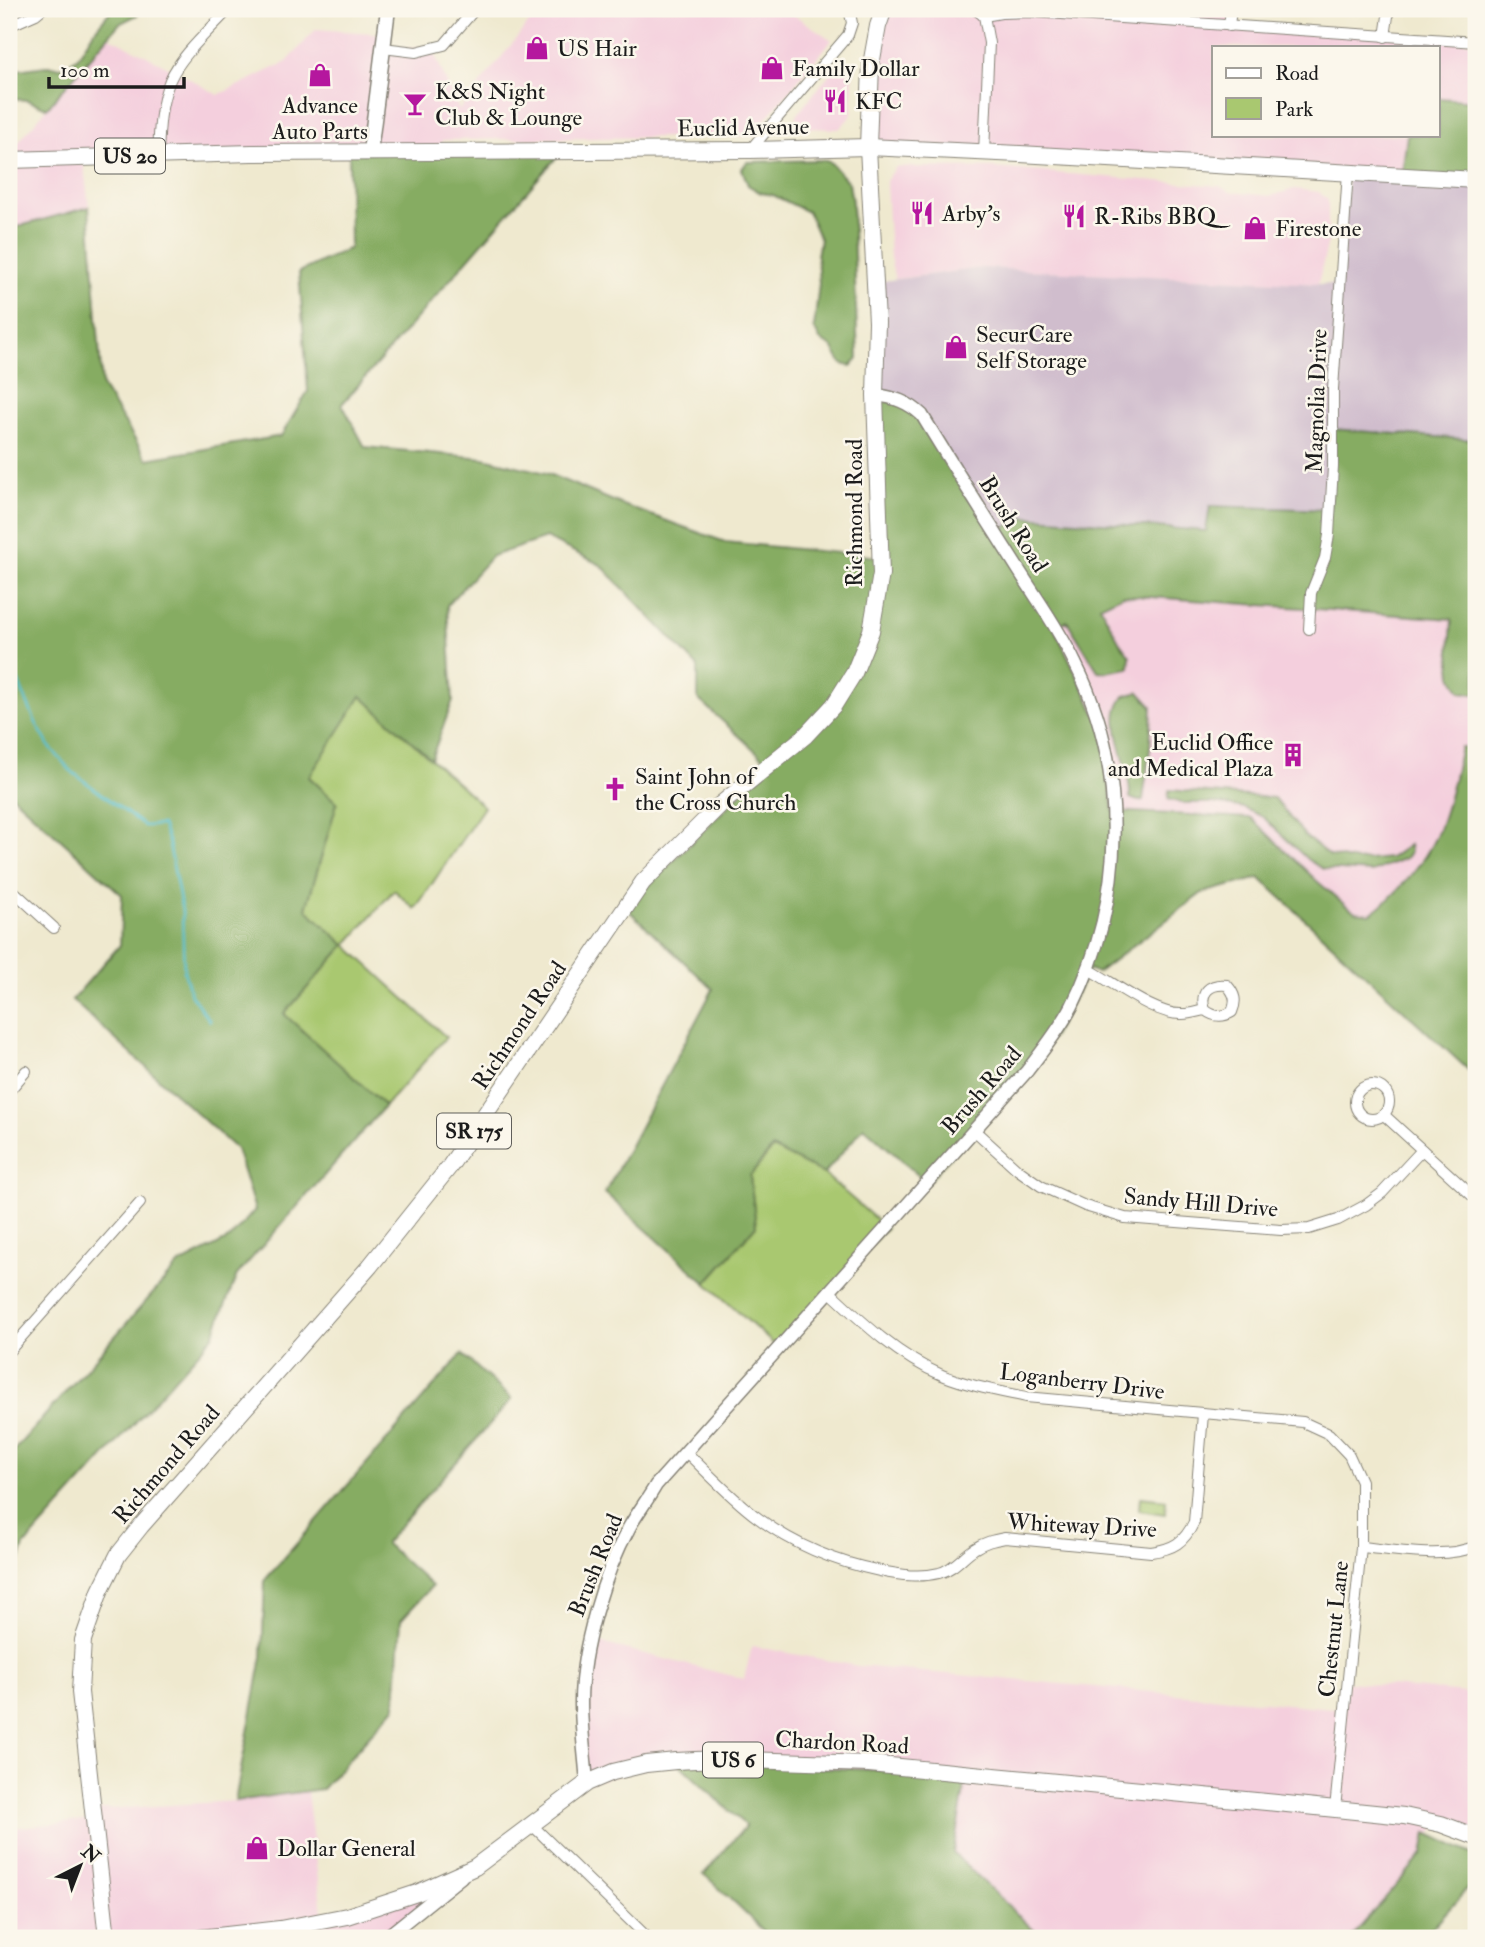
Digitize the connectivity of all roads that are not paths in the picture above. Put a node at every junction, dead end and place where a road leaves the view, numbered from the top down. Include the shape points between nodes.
1 (42, 9) edge
2 (229, 9) edge
3 (388, 9) edge
4 (475, 9) edge
5 (849, 9) edge
6 (884, 9) edge
7 (975, 9) edge
8 (1231, 9) edge
9 (1389, 9) edge
10 (1034, 10) edge
11 (984, 16) junction
12 (9, 26) edge
13 (1228, 26) junction
14 (1385, 37) junction
15 (1476, 42) edge
16 (383, 48) junction
17 (868, 147) junction
18 (750, 150) junction
19 (370, 152) junction
20 (984, 152) junction
21 (158, 155) junction
22 (9, 160) edge
23 (1348, 172) junction
24 (1476, 180) edge
25 (875, 395) junction
26 (1309, 629) dead end
27 (9, 887) edge
28 (54, 928) dead end
29 (1088, 969) junction
30 (1205, 1010) dead end
31 (26, 1071) dead end
32 (9, 1091) edge
33 (1384, 1115) dead end
34 (974, 1130) junction
35 (1422, 1150) junction
36 (1476, 1199) edge
37 (140, 1203) dead end
38 (829, 1291) junction
39 (9, 1351) edge
40 (1203, 1414) junction
41 (686, 1452) junction
42 (1349, 1455) joint
43 (1476, 1546) edge
44 (1361, 1547) junction
45 (587, 1783) junction
46 (1335, 1809) junction
47 (532, 1825) junction
48 (1476, 1838) edge
49 (475, 1867) junction
50 (107, 1938) edge
51 (200, 1938) edge
52 (385, 1938) edge
53 (648, 1938) edge

1 - 12 street
2 - 21 street via 171,79 163,103
3 - 16 main road
4 - 16 street via 444,45 416,52
5 - 18 street via 852,23 848,35
6 - 17 main road, SR 175 via 871,65
7 - 11 street
8 - 13 street
9 - 14 street
10 - 11 street
10 - 13 street
11 - 20 street via 989,43
13 - 14 street
14 - 15 street
16 - 19 main road
17 - 18 main road, Euclid Avenue / US 20
17 - 20 main road, Euclid Avenue / US 20
17 - 25 main road, Richmond Road / SR 175 via 877,322
18 - 19 main road, Euclid Avenue / US 20
19 - 21 main road, Euclid Avenue / US 20
20 - 23 main road, Euclid Avenue / US 20
21 - 22 main road, Euclid Avenue / US 20
23 - 24 main road, Euclid Avenue / US 20
23 - 26 street, Magnolia Drive via 1329,536 1311,593
25 - 29 street, Brush Road via 894,397 922,415 1076,663 1102,727 1114,851 1104,918
25 - 50 main road, Richmond Road / SR 175 via 881,574 871,631 841,695 805,736 720,805 643,882 450,1166 370,1266 141,1526 118,1555 100,1591 83,1640 80,1692
27 - 28 street
29 - 30 street via 1156,1008 1183,1014
29 - 34 street, Brush Road via 1071,1008 1049,1041
31 - 32 street
33 - 35 street
34 - 35 street, Sandy Hill Drive via 1041,1186 1085,1206 1125,1218 1281,1230 1309,1229 1366,1205
34 - 38 street, Brush Road
35 - 36 street
37 - 39 street
38 - 40 street, Loganberry Drive via 907,1356 962,1382 1026,1396
38 - 41 street, Brush Road
40 - 41 street, Whiteway Drive via 1194,1522 1177,1545 1151,1552 1004,1538 975,1548 942,1573 923,1575 859,1567 790,1540 756,1517
40 - 42 street, Loganberry Drive via 1303,1422 1328,1434
41 - 45 street, Brush Road via 656,1485 630,1527 590,1633 581,1702
42 - 44 street, Chestnut Lane via 1361,1481
43 - 44 street via 1464,1552 1438,1553
44 - 46 street, Chestnut Lane
45 - 46 main road, Chardon Road / US 6 via 613,1772 676,1760 869,1764
45 - 47 main road, Chardon Road / US 6
46 - 48 main road, Chardon Road / US 6 via 1404,1816
47 - 49 main road, Chardon Road / US 6
47 - 53 street
49 - 51 main road, Chardon Road / US 6 via 417,1893 347,1916
49 - 52 street

